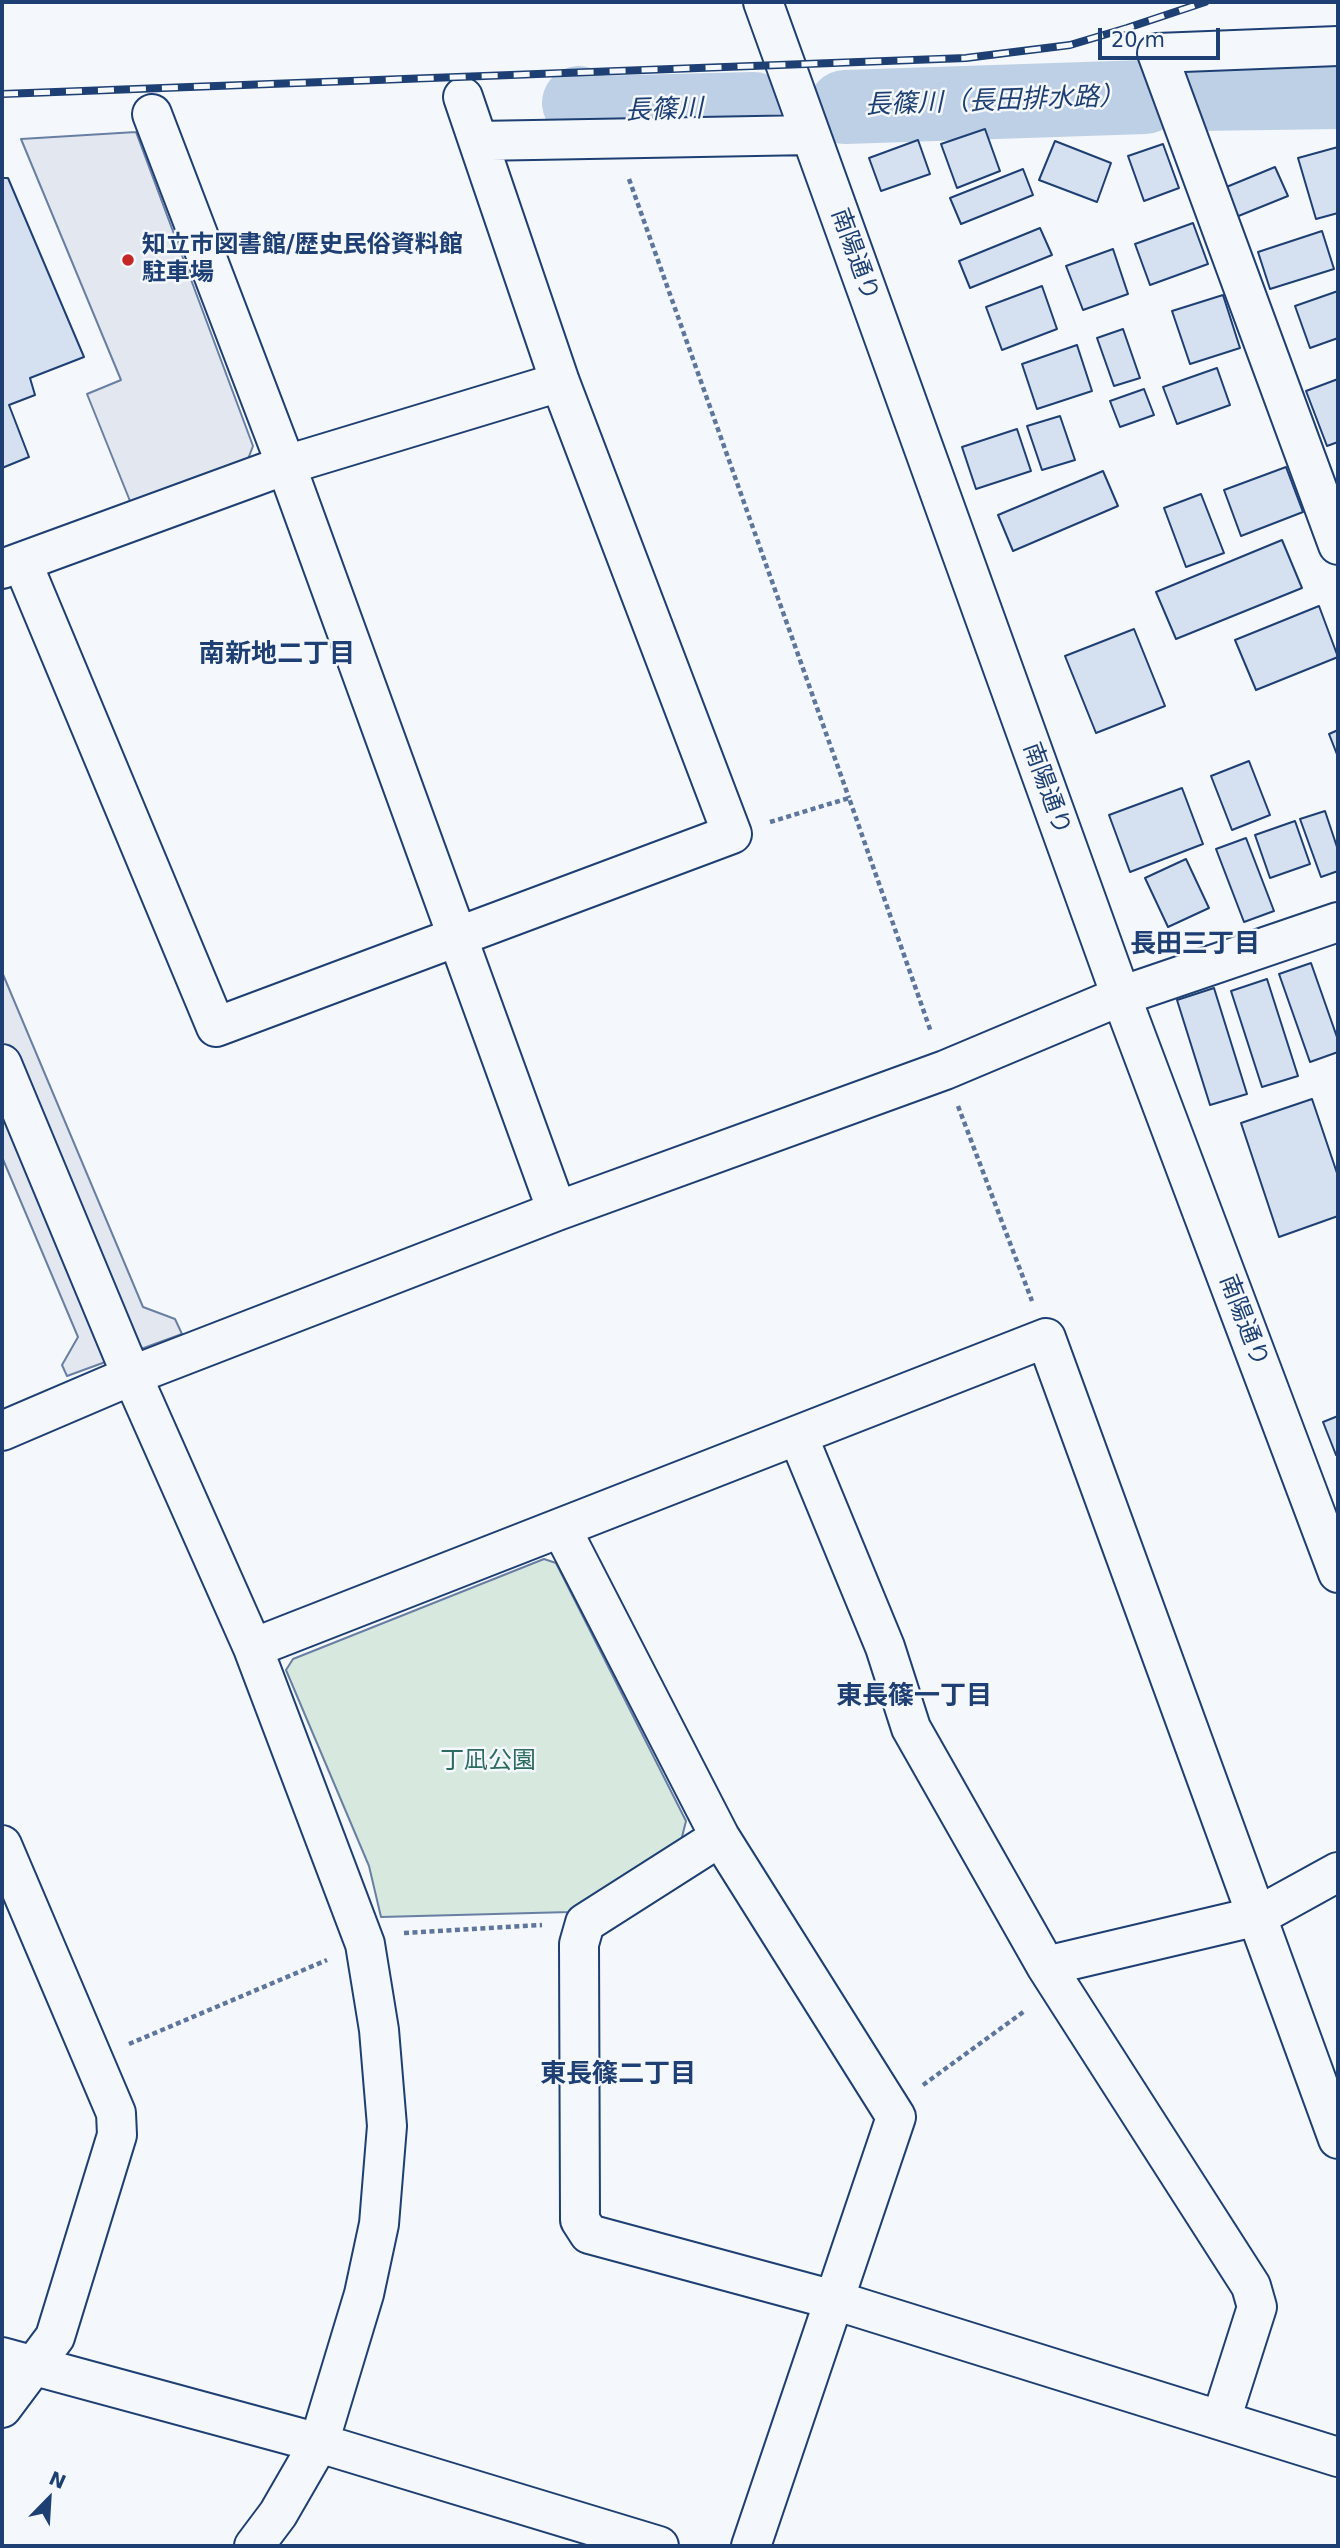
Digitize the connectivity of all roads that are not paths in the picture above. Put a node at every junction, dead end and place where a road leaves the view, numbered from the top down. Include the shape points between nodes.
1 (763, 2) edge
2 (1338, 46) edge
3 (463, 97) dead end
4 (152, 114) dead end
5 (811, 135) junction
6 (478, 141) junction
7 (560, 383) junction
8 (286, 465) junction
9 (1338, 545) edge
10 (12, 565) edge
11 (1338, 922) edge
12 (458, 937) junction
13 (1121, 996) junction
14 (2, 1065) edge
15 (557, 1210) junction
16 (133, 1375) junction
17 (2, 1431) edge
18 (798, 1436) junction
19 (561, 1528) junction
20 (1338, 1573) edge
21 (253, 1648) junction
22 (720, 1837) junction
23 (2, 1845) edge
24 (1338, 1872) edge
25 (1258, 1916) junction
26 (1052, 1976) junction
27 (1338, 2139) edge
28 (834, 2300) junction
29 (17, 2361) edge
30 (2, 2408) edge
31 (1221, 2420) junction
32 (319, 2443) junction
33 (1338, 2457) edge
34 (254, 2546) edge
35 (657, 2546) edge
36 (751, 2546) edge

1 - 5 street, 南陽通り
2 - 9 street via 1157,53
3 - 6 street
4 - 8 street
5 - 6 street
5 - 13 street, 南陽通り
6 - 7 street
7 - 8 street
7 - 12 street via 732,834
8 - 10 street
8 - 12 street
10 - 12 street via 216,1027
11 - 13 street
12 - 15 street
13 - 15 street via 944,1070
13 - 20 street, 南陽通り
14 - 16 street
15 - 16 street
16 - 17 street
16 - 21 street
18 - 19 street
18 - 25 street via 1046,1338
18 - 26 street via 885,1647 911,1728
19 - 21 street
19 - 22 street
21 - 32 street via 365,1944 379,2030 387,2126 379,2224 365,2294
22 - 28 street via 896,2117
22 - 28 street via 585,1923 579,1944 580,2220 589,2234
23 - 29 street via 116,2113 117,2135 55,2337
24 - 25 street
25 - 26 street
25 - 27 street
26 - 31 street via 1251,2286 1257,2307
28 - 31 street
28 - 36 street
29 - 30 street
29 - 32 street
31 - 33 street
32 - 34 street
32 - 35 street

